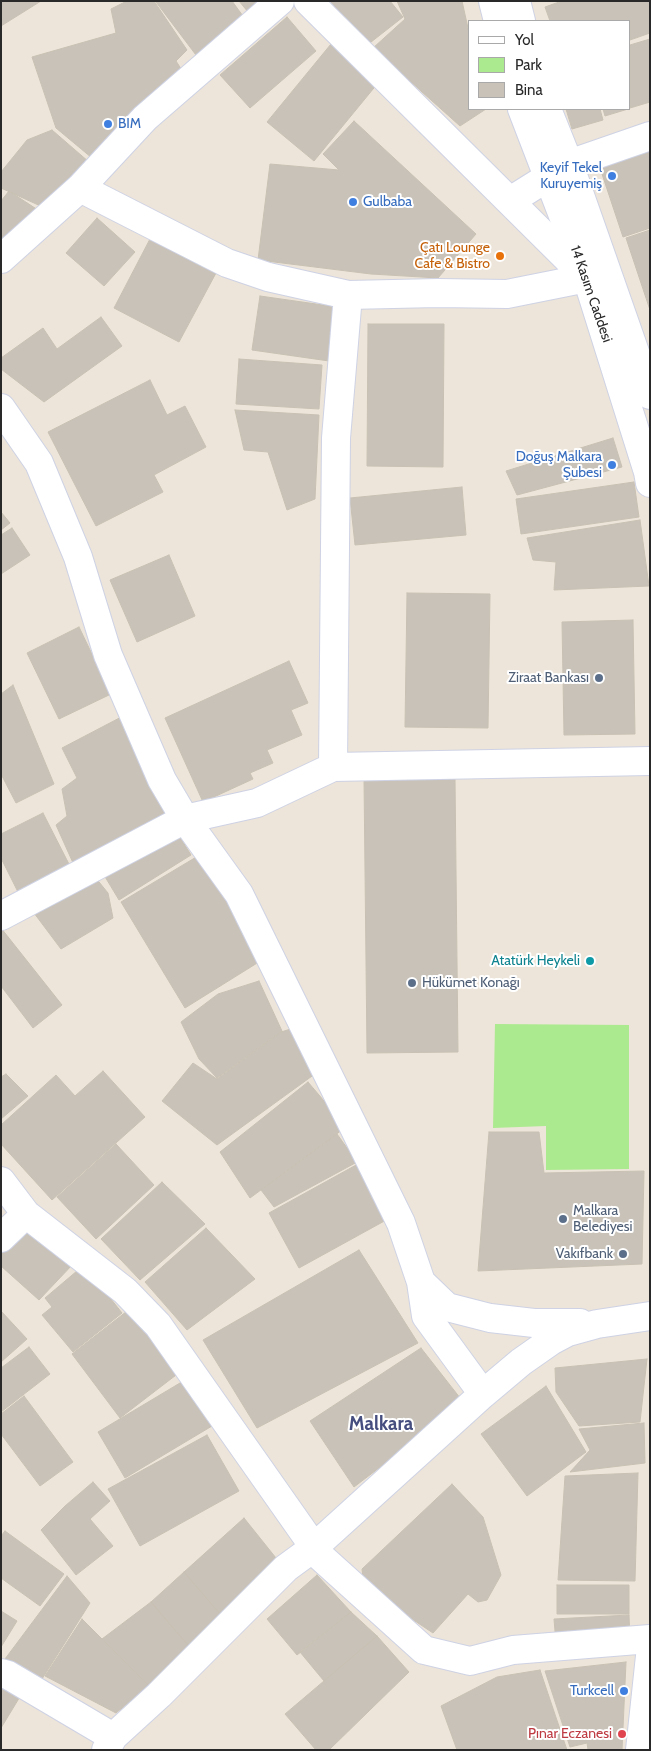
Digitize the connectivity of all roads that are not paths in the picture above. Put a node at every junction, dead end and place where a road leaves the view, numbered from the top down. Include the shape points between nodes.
1 (280, 1) edge
2 (308, 1) edge
3 (493, 1) edge
4 (516, 1) edge
5 (498, 20) edge
6 (521, 20) edge
7 (523, 110) edge
8 (547, 110) edge
9 (650, 136) edge
10 (559, 171) junction
11 (80, 188) junction
12 (510, 201) junction
13 (1, 259) edge
14 (587, 278) junction
15 (348, 295) junction
16 (650, 395) edge
17 (1, 408) edge
18 (650, 483) edge
19 (650, 761) edge
20 (333, 767) junction
21 (185, 819) junction
22 (1, 916) edge
23 (1, 1181) edge
24 (26, 1214) junction
25 (1, 1238) edge
26 (420, 1282) junction
27 (650, 1316) edge
28 (597, 1324) junction
29 (483, 1394) junction
30 (313, 1548) junction
31 (650, 1639) edge
32 (650, 1656) edge
33 (1, 1674) edge
34 (110, 1743) edge
35 (640, 1750) edge

1 - 11 street via 145,118
2 - 12 street
3 - 5 street
4 - 6 street
7 - 10 street, 14 Kasım Caddesi
8 - 10 street
9 - 10 street
10 - 12 street
10 - 14 street, 14 Kasım Caddesi
10 - 16 street, 14 Kasım Caddesi
11 - 13 street
11 - 15 street via 227,263 268,277
12 - 14 street
14 - 15 street via 507,294
14 - 18 street, 14 Kasım Caddesi
15 - 20 street via 336,438
17 - 21 street via 39,463 78,557 108,655 162,780
19 - 20 street
20 - 21 street via 257,803
21 - 22 street
21 - 26 street via 239,894 401,1224
23 - 24 street
24 - 25 street
24 - 30 street via 125,1291 158,1324
26 - 28 street via 447,1306 490,1318 534,1323
26 - 29 street via 426,1316
27 - 28 street
28 - 29 street via 568,1332 551,1341
29 - 30 street
30 - 31 street via 424,1650 470,1661 513,1650
30 - 34 street via 286,1568
32 - 35 street
33 - 34 street via 8,1675

